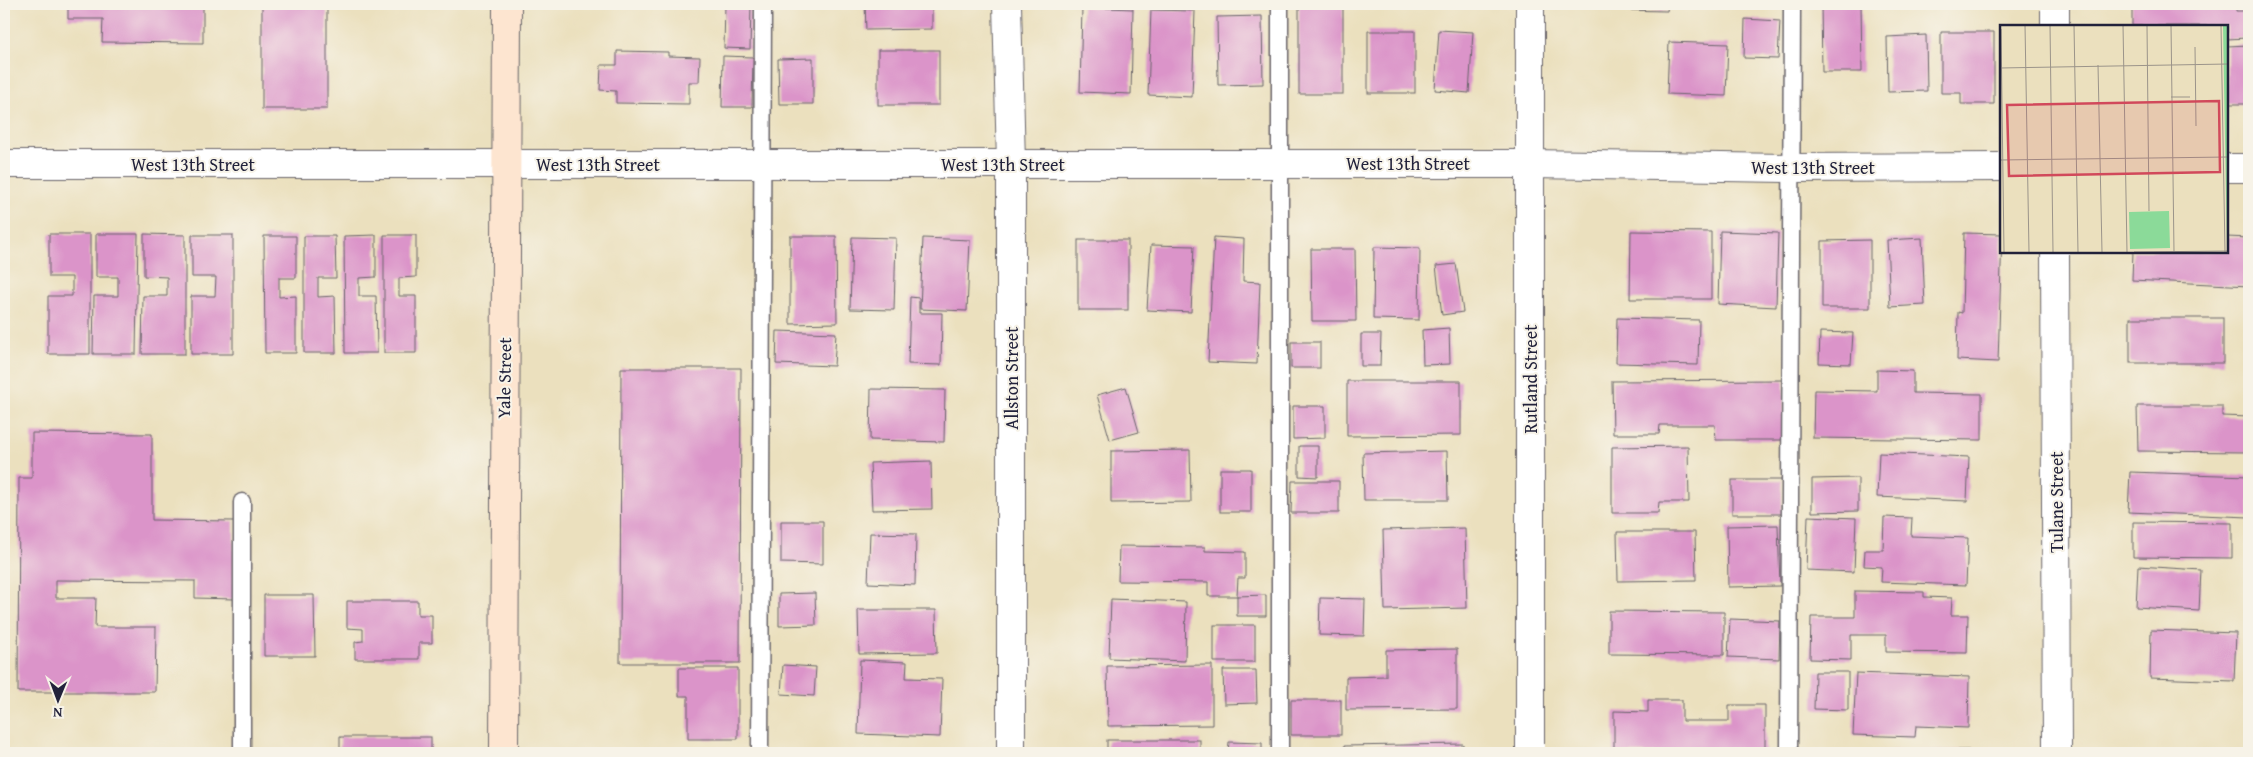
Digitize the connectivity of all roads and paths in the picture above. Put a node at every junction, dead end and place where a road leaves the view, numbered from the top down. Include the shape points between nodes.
1 (507, 4) edge
2 (763, 4) edge
3 (1007, 4) edge
4 (1280, 4) edge
5 (1530, 4) edge
6 (1792, 4) edge
7 (2055, 4) edge
8 (2055, 25) edge
9 (4, 164) edge
10 (763, 164) junction
11 (1011, 164) junction
12 (1280, 164) junction
13 (1530, 164) junction
14 (507, 165) junction
15 (2000, 167) edge
16 (1792, 168) junction
17 (2228, 168) edge
18 (2249, 168) edge
19 (2055, 252) edge
20 (242, 502) dead end
21 (242, 753) edge
22 (504, 753) edge
23 (760, 753) edge
24 (1011, 753) edge
25 (1280, 753) edge
26 (1530, 753) edge
27 (1789, 753) edge
28 (2057, 753) edge

1 - 14 main road, Yale Street
2 - 10 lane
3 - 11 street, Allston Street
4 - 12 lane
5 - 13 street, Rutland Street
6 - 16 lane
7 - 8 street
9 - 14 street, West 13th Street
10 - 11 street, West 13th Street
10 - 14 street, West 13th Street
10 - 23 lane
11 - 12 street, West 13th Street
11 - 24 street, Allston Street
12 - 13 street, West 13th Street
12 - 25 lane
13 - 16 street, West 13th Street
13 - 26 street, Rutland Street
14 - 22 main road, Yale Street
15 - 16 street, West 13th Street
16 - 27 lane
17 - 18 street
19 - 28 street, Tulane Street
20 - 21 lane

